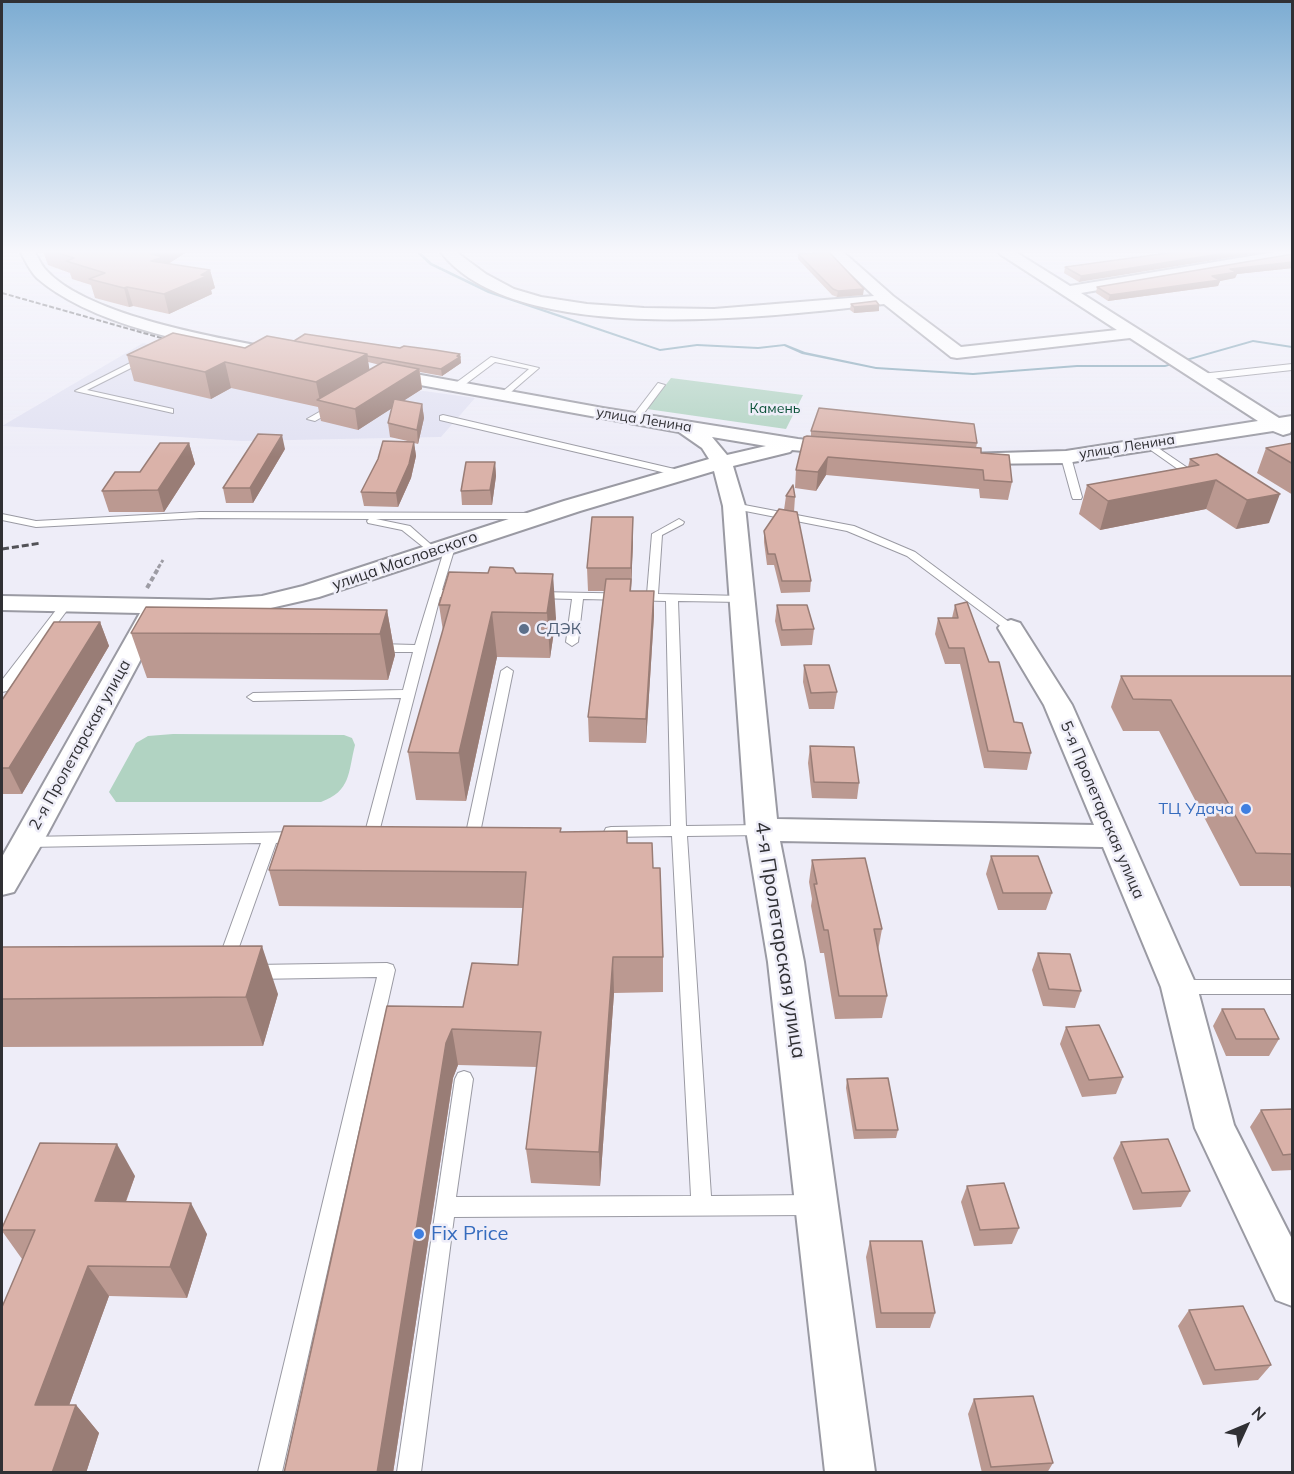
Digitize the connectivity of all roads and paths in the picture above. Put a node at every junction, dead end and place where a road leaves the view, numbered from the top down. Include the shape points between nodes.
1 (129, 320) edge
2 (915, 320) edge
3 (1113, 320) edge
4 (1134, 333) junction
5 (158, 351) edge
6 (299, 358) edge
7 (1293, 367) edge
8 (378, 375) edge
9 (1201, 377) junction
10 (661, 386) dead end
11 (456, 387) junction
12 (504, 395) junction
13 (341, 402) edge
14 (170, 411) dead end
15 (443, 418) dead end
16 (312, 419) dead end
17 (635, 419) junction
18 (1284, 423) edge
19 (681, 426) junction
20 (1293, 435) edge
21 (1148, 444) junction
22 (798, 445) junction
23 (855, 449) edge
24 (959, 457) edge
25 (1066, 457) junction
26 (722, 462) junction
27 (683, 474) junction
28 (1195, 477) edge
29 (1077, 497) dead end
30 (734, 506) junction
31 (344, 515) junction
32 (542, 516) junction
33 (2, 517) edge
34 (679, 522) dead end
35 (441, 548) junction
36 (163, 560) dead end
37 (435, 593) junction
38 (471, 594) edge
39 (518, 595) edge
40 (578, 596) junction
41 (152, 597) junction
42 (652, 597) junction
43 (672, 598) junction
44 (742, 599) junction
45 (2, 603) edge
46 (67, 603) junction
47 (1011, 628) joint
48 (572, 642) dead end
49 (362, 648) edge
50 (421, 649) junction
51 (507, 671) dead end
52 (2, 688) edge
53 (409, 694) junction
54 (253, 697) dead end
55 (762, 830) junction
56 (679, 831) junction
57 (599, 832) edge
58 (473, 833) edge
59 (371, 836) edge
60 (1114, 836) junction
61 (315, 837) edge
62 (270, 838) junction
63 (27, 842) junction
64 (2, 883) edge
65 (1179, 987) junction
66 (1293, 987) edge
67 (464, 1079) dead end
68 (817, 1205) junction
69 (702, 1206) junction
70 (445, 1207) junction
71 (1293, 1284) edge
72 (270, 1473) edge
73 (409, 1473) edge
74 (850, 1473) edge

1 - 6 street via 183,338
2 - 4 street via 957,353
3 - 4 street
4 - 9 street
5 - 14 lane via 79,391
7 - 9 lane
8 - 11 street, улица Ленина
9 - 18 street
10 - 17 lane
11 - 12 street, улица Ленина
11 - 12 lane via 494,359 535,368
12 - 17 street, улица Ленина
13 - 16 lane
15 - 27 lane
17 - 19 street, улица Ленина
18 - 20 street
18 - 21 street, улица Ленина
19 - 22 street, улица Ленина
19 - 26 street, 4-я Пролетарская улица via 706,439
21 - 25 street, улица Ленина
21 - 28 lane
22 - 23 street, улица Ленина
22 - 26 street, улица Масловского
24 - 25 street, улица Ленина
25 - 29 lane
26 - 27 street, улица Масловского
26 - 30 street, 4-я Пролетарская улица
27 - 32 street, улица Масловского
30 - 44 street, 4-я Пролетарская улица
30 - 47 lane, 5-я Пролетарская улица via 850,528 911,554
31 - 32 lane
31 - 33 lane via 200,515 36,524
31 - 35 lane via 406,528
32 - 35 street, улица Масловского
34 - 42 lane via 657,534
35 - 37 lane
35 - 41 street, улица Масловского via 310,592 262,603 210,607
36 - 41 path
37 - 38 lane
37 - 50 lane
39 - 40 lane
40 - 42 lane
40 - 48 lane
41 - 46 street, улица Масловского
41 - 63 street, 2-я Пролетарская улица
42 - 43 lane
43 - 44 lane
43 - 56 lane
44 - 55 street, 4-я Пролетарская улица
45 - 46 street, улица Масловского
46 - 52 lane
47 - 60 street, 5-я Пролетарская улица via 1058,705
49 - 50 lane
50 - 53 lane
51 - 58 lane
53 - 54 lane
53 - 59 lane
55 - 56 lane
55 - 60 street
55 - 68 street, 4-я Пролетарская улица via 786,962
56 - 57 lane
56 - 69 lane
60 - 65 street, 5-я Пролетарская улица
61 - 62 lane
62 - 63 lane
62 - 72 lane via 217,972 387,970
63 - 64 street, 2-я Пролетарская улица
65 - 66 lane
65 - 71 street, 5-я Пролетарская улица via 1215,1128
67 - 70 lane
68 - 69 lane
68 - 74 street, 4-я Пролетарская улица
69 - 70 lane
70 - 73 lane

